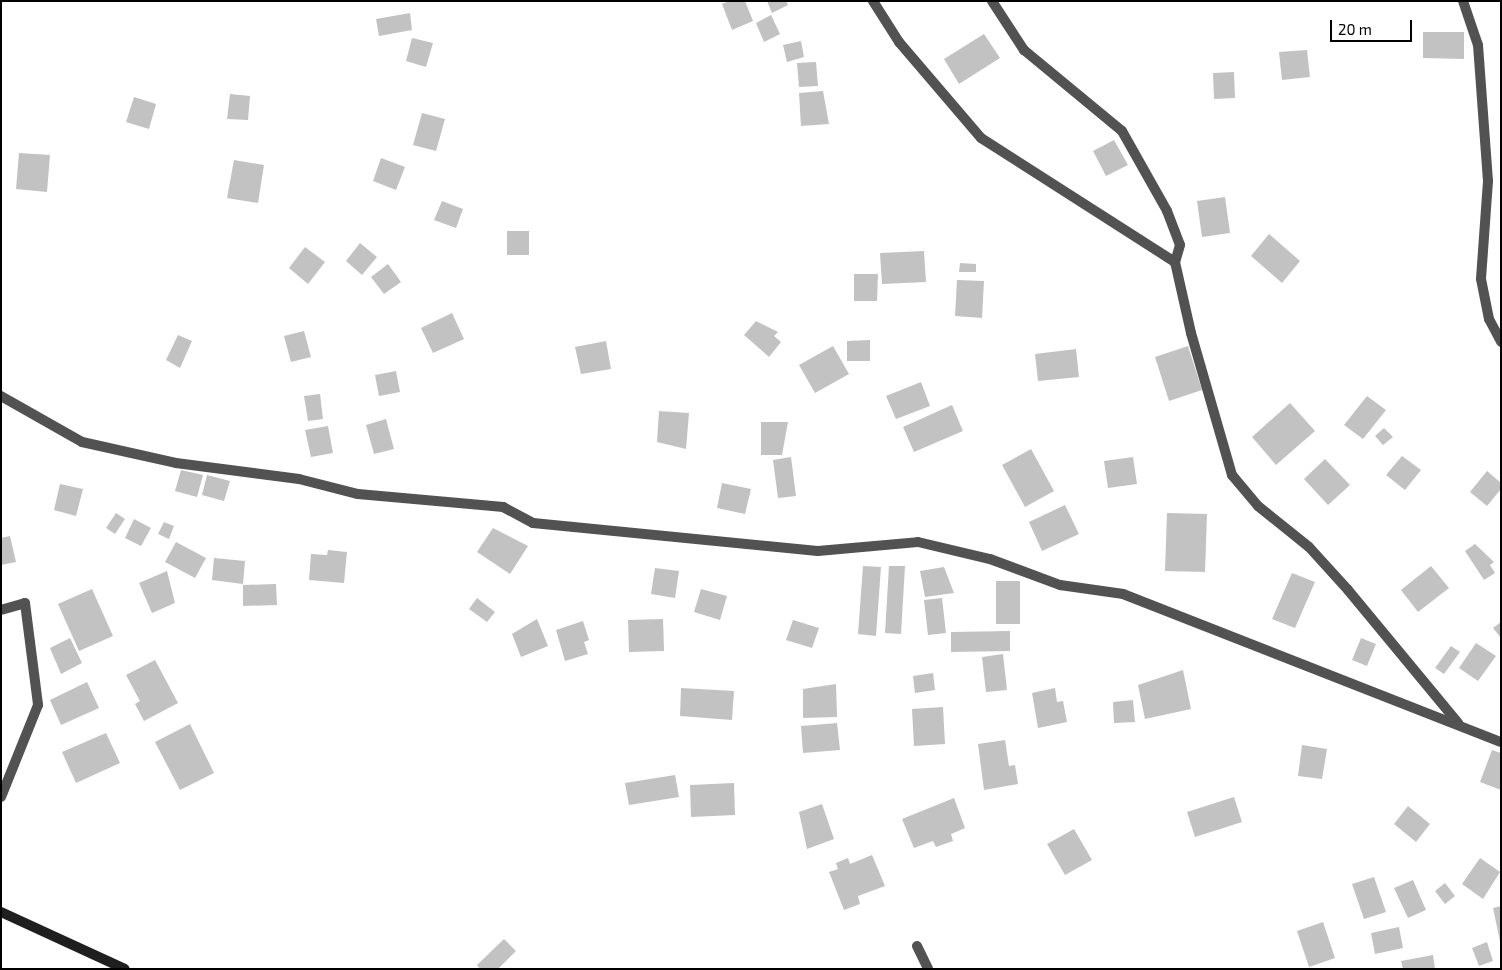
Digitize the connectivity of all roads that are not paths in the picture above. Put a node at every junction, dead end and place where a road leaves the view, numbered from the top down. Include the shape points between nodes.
1 (873, 1) edge
2 (992, 1) edge
3 (1463, 1) edge
4 (1175, 262) junction
5 (1501, 342) edge
6 (1, 396) edge
7 (1, 610) edge
8 (1458, 724) junction
9 (1501, 742) edge
10 (1, 797) edge
11 (1, 912) edge
12 (917, 946) dead end
13 (125, 969) edge
14 (928, 969) edge

1 - 4 street via 899,42 981,138
2 - 4 street via 1024,50 1122,131 1167,211 1180,245
3 - 5 street via 1478,45 1488,181 1480,279 1489,319
4 - 8 street via 1232,475 1258,506 1309,547
6 - 8 street via 82,442 176,463 299,479 358,494 503,507 533,523 818,551 918,542 990,559 1060,585 1123,594
7 - 10 street via 25,603 38,705
8 - 9 street
11 - 13 street
12 - 14 street

